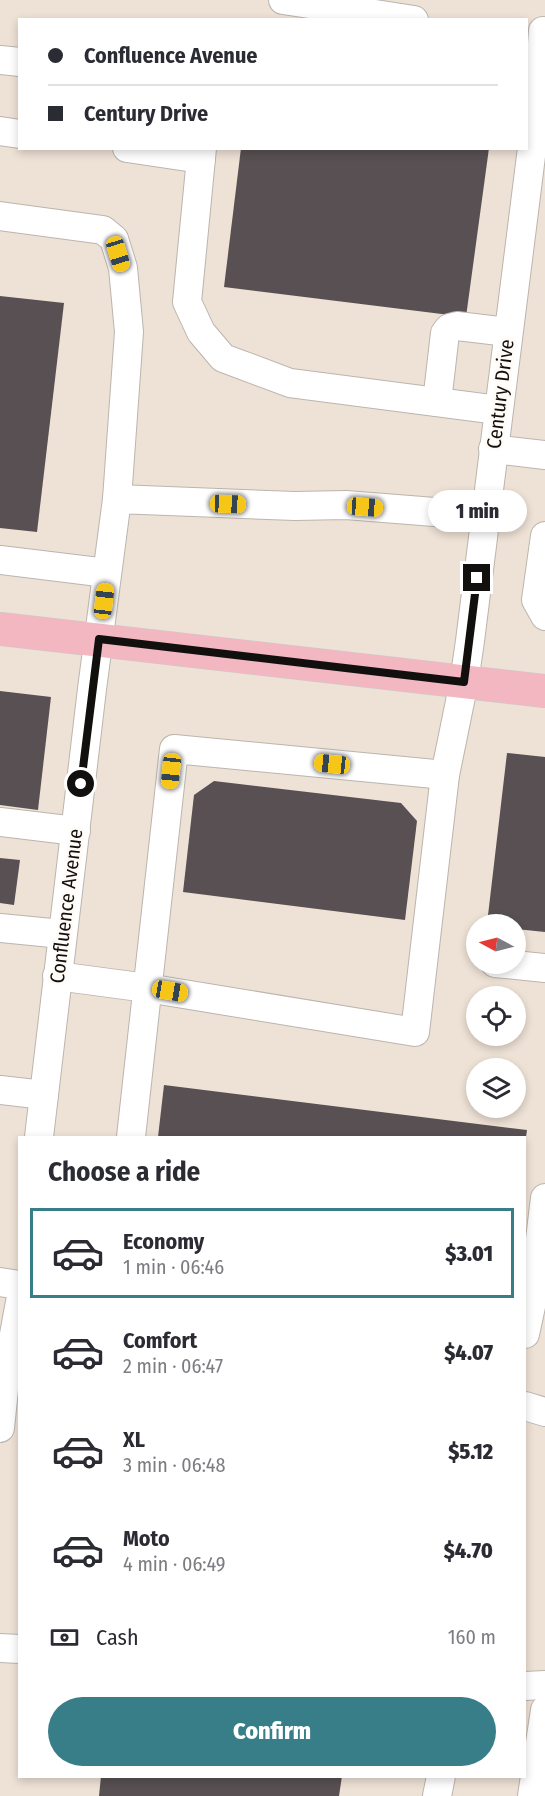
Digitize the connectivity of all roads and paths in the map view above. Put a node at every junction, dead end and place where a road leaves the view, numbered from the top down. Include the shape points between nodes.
1 (282, 0) edge
2 (401, 18) edge
3 (538, 31) edge
4 (0, 60) edge
5 (18, 62) edge
6 (536, 116) edge
7 (0, 131) edge
8 (18, 134) edge
9 (152, 150) edge
10 (202, 154) edge
11 (0, 216) edge
12 (508, 332) junction
13 (437, 402) junction
14 (498, 410) junction
15 (494, 449) junction
16 (545, 455) edge
17 (117, 499) junction
18 (485, 516) junction
19 (545, 536) edge
20 (0, 560) edge
21 (107, 573) junction
22 (545, 616) edge
23 (0, 629) edge
24 (99, 639) junction
25 (464, 682) junction
26 (545, 691) edge
27 (445, 775) junction
28 (0, 822) edge
29 (76, 831) junction
30 (0, 928) edge
31 (62, 934) junction
32 (526, 966) edge
33 (545, 968) edge
34 (57, 976) junction
35 (147, 988) junction
36 (0, 1090) edge
37 (44, 1095) junction
38 (39, 1136) edge
39 (131, 1136) edge
40 (545, 1198) edge
41 (0, 1282) edge
42 (18, 1285) edge
43 (18, 1320) edge
44 (526, 1325) edge
45 (16, 1338) edge
46 (526, 1406) edge
47 (545, 1412) edge
48 (0, 1428) edge
49 (0, 1648) edge
50 (18, 1649) edge
51 (545, 1685) edge
52 (526, 1686) edge
53 (545, 1710) edge
54 (441, 1778) edge
55 (437, 1796) edge
56 (532, 1796) edge

1 - 2 street
3 - 6 street, Century Drive
4 - 5 street
6 - 12 street, Century Drive
7 - 8 street
9 - 10 street
10 - 13 street via 187,302 201,332 223,358 290,383
11 - 17 street, Confluence Avenue via 103,230 114,239 123,268 129,332
12 - 13 street via 449,328 445,333
12 - 14 street, Century Drive
13 - 14 street
14 - 15 street, Century Drive
15 - 16 street
15 - 18 street, Century Drive
17 - 18 street via 346,505
17 - 21 street, Confluence Avenue
18 - 25 street, Century Drive
19 - 22 street via 536,600
20 - 21 street
21 - 24 street, Confluence Avenue
23 - 24 main road
24 - 25 main road
24 - 29 street, Confluence Avenue
25 - 26 main road
25 - 27 street, Century Drive
27 - 35 street via 174,749
27 - 35 street, Century Drive via 415,1032
28 - 29 street
29 - 31 street, Confluence Avenue
30 - 31 street
31 - 34 street, Confluence Avenue
32 - 33 street
34 - 35 street
34 - 37 street, Confluence Avenue
35 - 39 street
36 - 37 street
37 - 38 street, Confluence Avenue
40 - 44 street
41 - 42 street
43 - 45 street
45 - 48 street
46 - 47 street
49 - 50 street
51 - 52 street
53 - 56 street
54 - 55 street

